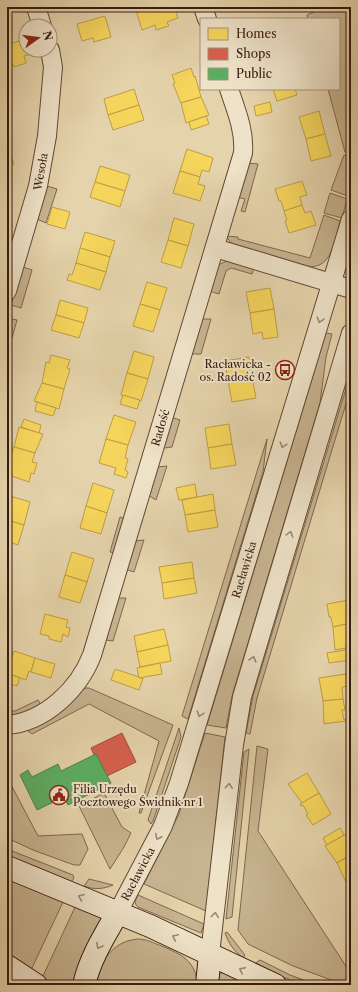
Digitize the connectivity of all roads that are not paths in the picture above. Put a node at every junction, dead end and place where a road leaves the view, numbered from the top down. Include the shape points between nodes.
1 (36, 7) edge
2 (203, 7) edge
3 (39, 18) edge
4 (207, 18) edge
5 (51, 58) edge
6 (229, 90) edge
7 (351, 219) edge
8 (215, 248) junction
9 (332, 283) junction
10 (351, 289) edge
11 (7, 291) edge
12 (351, 333) edge
13 (7, 725) edge
14 (7, 867) edge
15 (118, 912) junction
16 (210, 954) junction
17 (7, 966) edge
18 (36, 985) edge
19 (84, 985) edge
20 (207, 985) edge
21 (275, 985) edge

1 - 3 street
2 - 4 street
5 - 11 street, Wesoła via 53,67 47,136 38,186
6 - 8 street, Radość via 243,135 243,153
7 - 9 street, Racławicka
8 - 9 street
8 - 13 street, Radość via 90,661 76,684 57,703 31,719
9 - 10 street
9 -> 15 street, Racławicka via 175,796 157,839
16 -> 12 street via 234,740 242,697
15 -> 14 street
16 -> 15 street
15 -> 19 street via 96,951
16 - 20 street
21 -> 16 street
17 - 18 street

